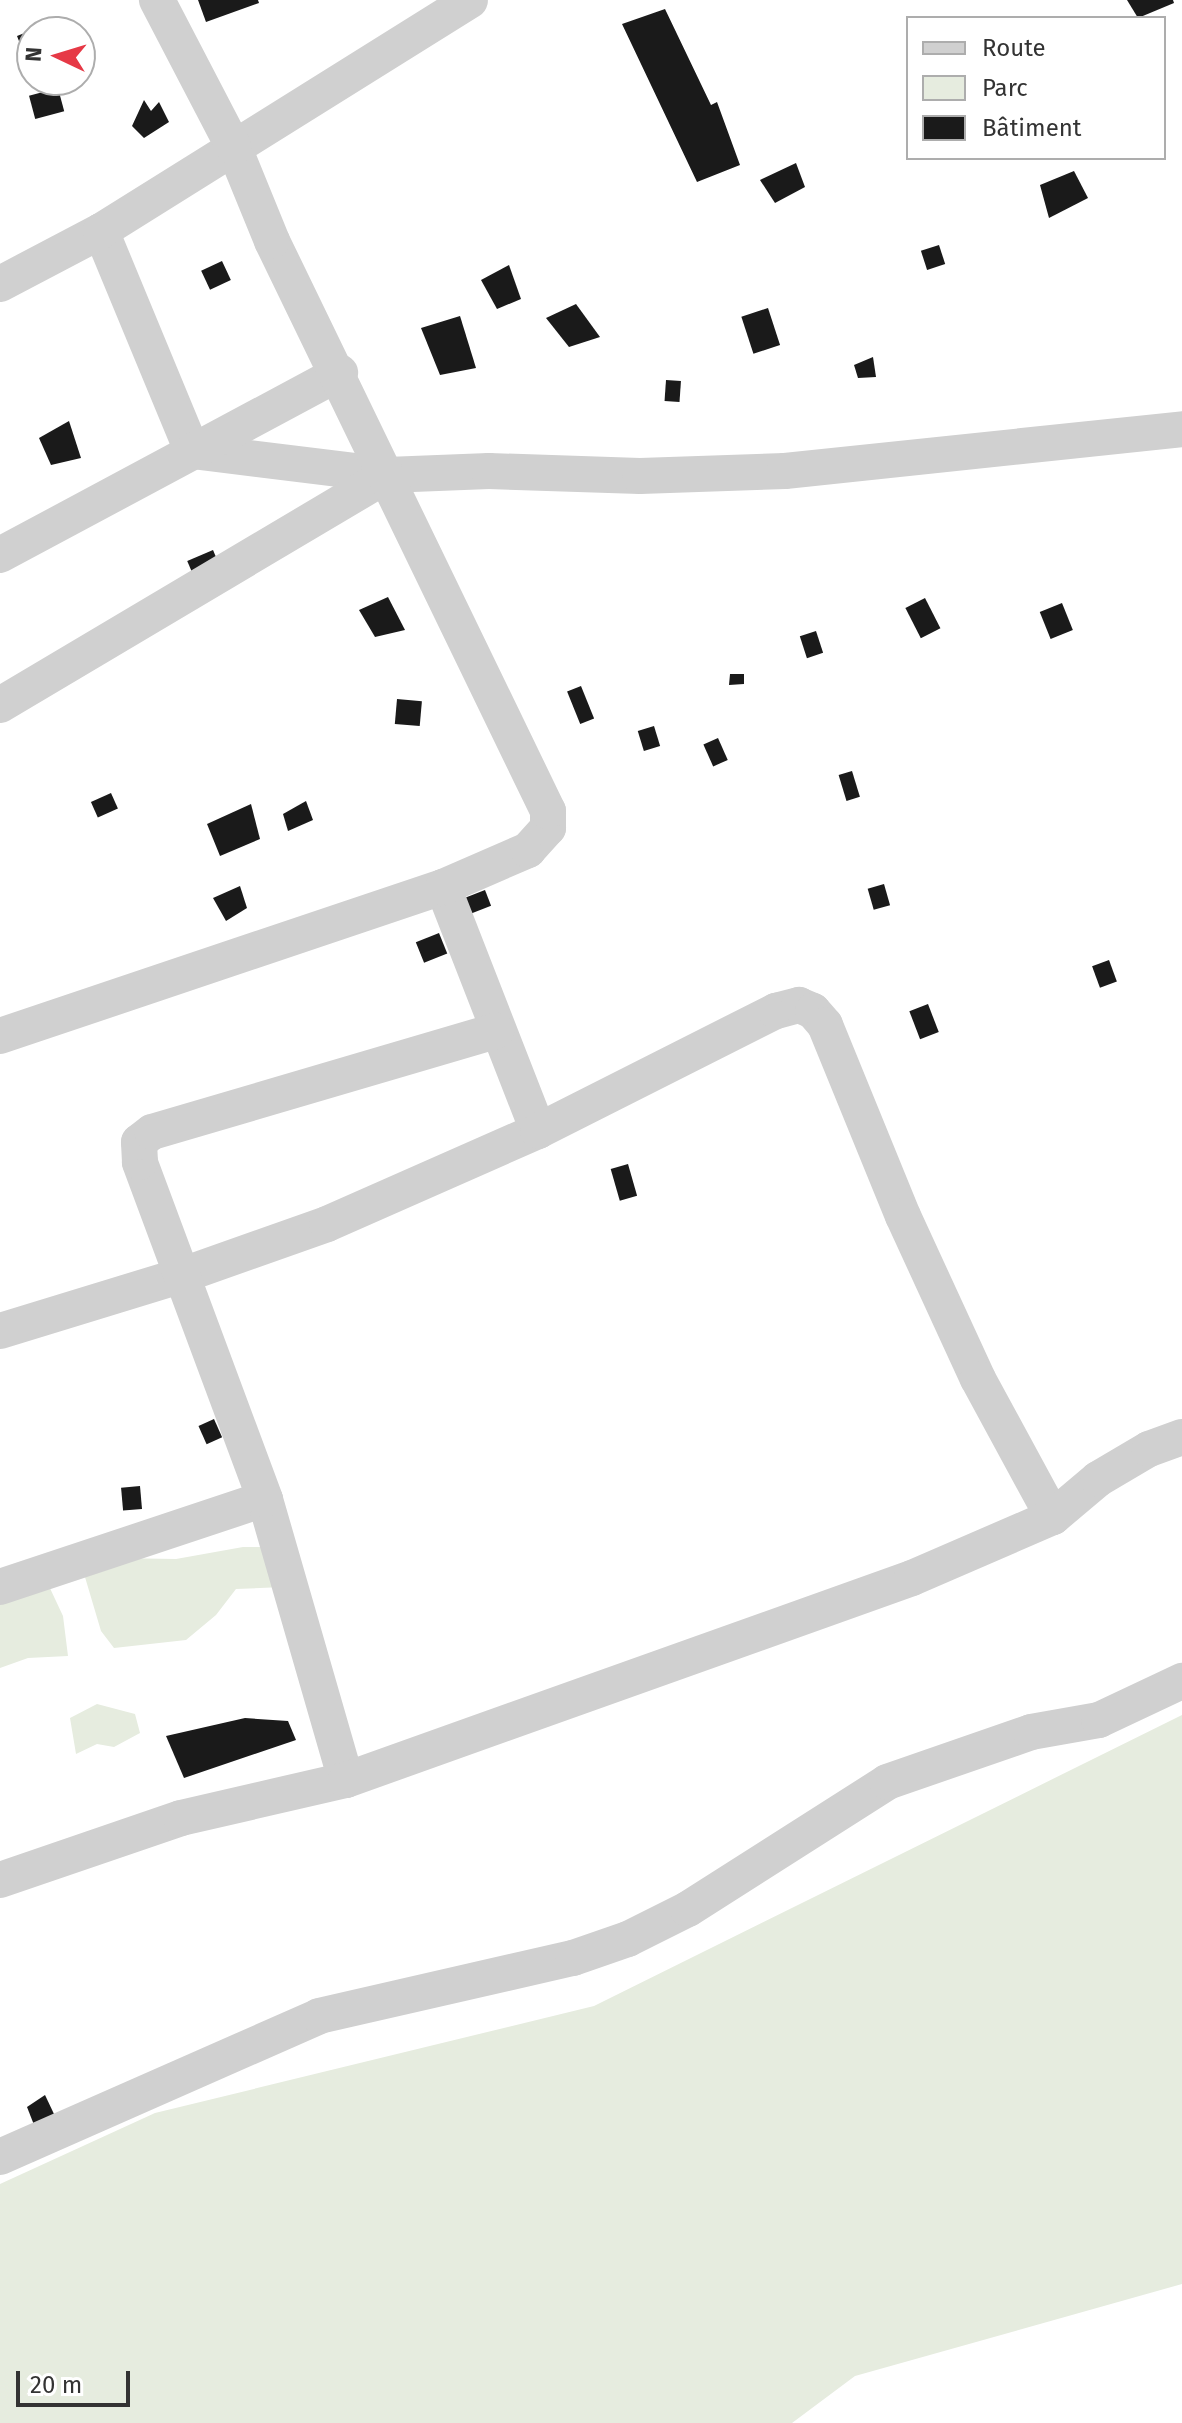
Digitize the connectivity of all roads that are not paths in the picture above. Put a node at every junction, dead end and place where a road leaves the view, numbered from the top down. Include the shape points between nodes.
1 (157, 0) edge
2 (470, 0) edge
3 (234, 148) junction
4 (101, 231) junction
5 (0, 284) edge
6 (340, 373) junction
7 (1182, 429) edge
8 (192, 451) junction
9 (387, 475) junction
10 (0, 555) edge
11 (0, 705) edge
12 (443, 887) junction
13 (496, 1031) junction
14 (0, 1036) edge
15 (538, 1131) junction
16 (183, 1275) junction
17 (0, 1331) edge
18 (1182, 1437) edge
19 (265, 1499) junction
20 (1053, 1517) junction
21 (0, 1587) edge
22 (1182, 1681) edge
23 (346, 1780) junction
24 (0, 1880) edge
25 (0, 2157) edge

1 - 3 street
2 - 3 street
3 - 4 street
3 - 6 street via 272,241
4 - 5 street
4 - 8 street
6 - 8 street
6 - 9 street
7 - 9 street via 785,471
8 - 9 street
8 - 10 street
9 - 11 street
9 - 12 street via 548,811 548,828 528,850
12 - 13 street
12 - 14 street
13 - 15 street
13 - 16 street via 145,1136 139,1142 140,1162
15 - 16 street via 327,1224
15 - 20 street via 776,1011 799,1005 813,1011 825,1025 903,1216 978,1379
16 - 17 street
16 - 19 street
18 - 20 street via 1111,1472
19 - 21 street
19 - 23 street
20 - 23 street via 912,1578
22 - 25 street via 1099,1720 1031,1732 887,1782 688,1909 628,1939 573,1958 319,2016
23 - 24 street via 181,1818

